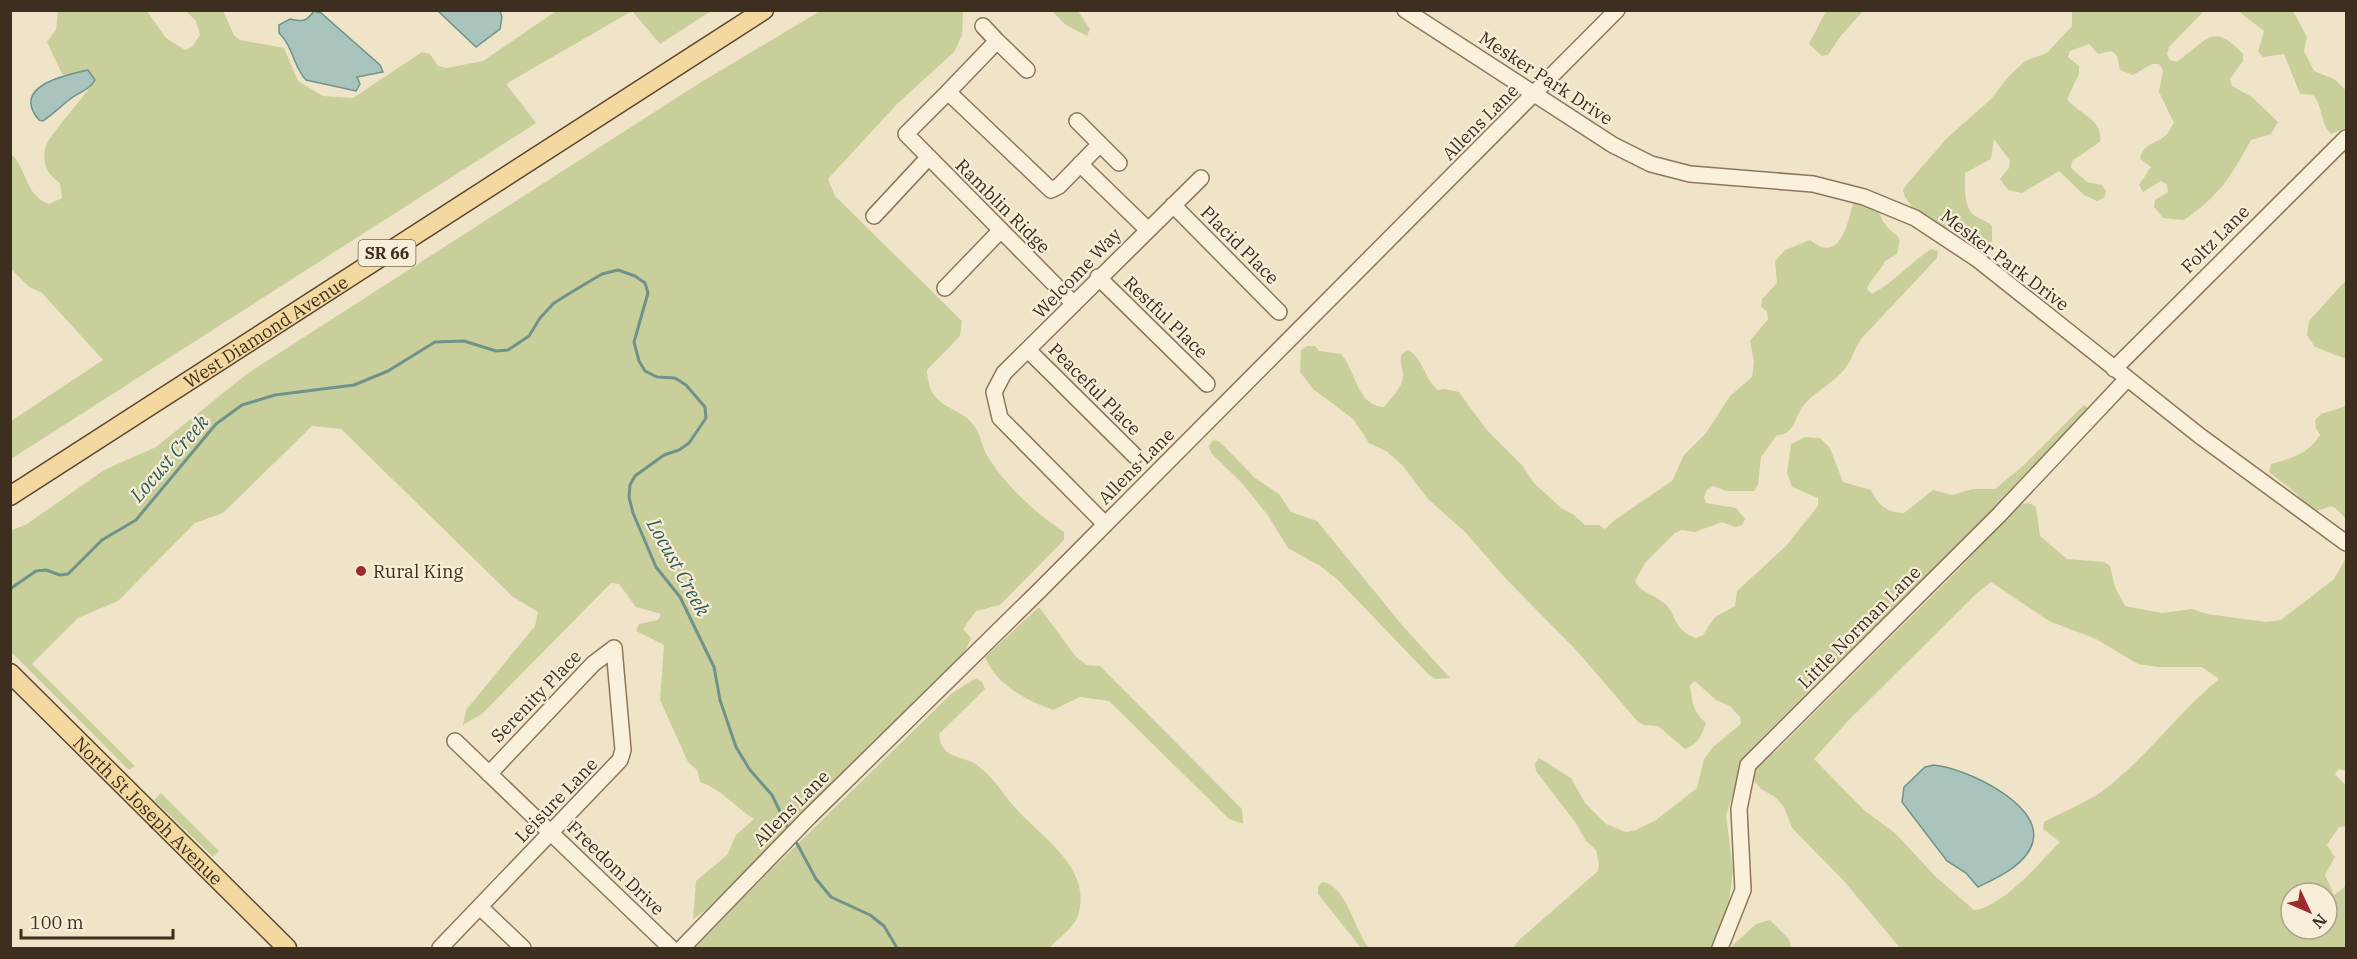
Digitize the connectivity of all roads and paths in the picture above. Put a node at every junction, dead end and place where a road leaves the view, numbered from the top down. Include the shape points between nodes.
1 (764, 10) edge
2 (1405, 10) edge
3 (1617, 10) edge
4 (983, 26) dead end
5 (997, 40) junction
6 (1027, 70) dead end
7 (948, 92) junction
8 (1535, 94) junction
9 (1077, 121) dead end
10 (2346, 138) edge
11 (1100, 144) junction
12 (928, 158) junction
13 (1119, 163) dead end
14 (1080, 165) junction
15 (1201, 178) dead end
16 (1173, 205) junction
17 (874, 216) dead end
18 (1147, 229) junction
19 (1000, 231) junction
20 (1098, 277) junction
21 (945, 288) dead end
22 (1074, 304) junction
23 (1279, 312) dead end
24 (1028, 350) junction
25 (2114, 369) junction
26 (2127, 379) junction
27 (1207, 384) dead end
28 (1135, 456) dead end
29 (10, 496) edge
30 (1106, 524) junction
31 (2346, 543) edge
32 (614, 648) joint
33 (10, 673) edge
34 (455, 741) dead end
35 (489, 774) junction
36 (551, 833) junction
37 (480, 907) junction
38 (287, 948) edge
39 (440, 948) edge
40 (523, 948) edge
41 (671, 948) edge
42 (682, 948) edge
43 (1720, 948) edge

1 - 29 main road, West Diamond Avenue / SR 66
2 - 8 street, Mesker Park Drive
3 - 8 street, Allens Lane
4 - 5 street
5 - 6 street
5 - 7 street
7 - 12 street, Ramblin Ridge via 906,134
7 - 14 street via 1051,190
8 - 25 street, Mesker Park Drive via 1613,146 1666,169 1813,184 1864,196 1915,218 1977,259
8 - 30 street, Allens Lane
9 - 11 street
10 - 25 street, Foltz Lane
11 - 13 street
11 - 14 street
12 - 17 street
12 - 19 street, Ramblin Ridge
14 - 18 street
15 - 16 street, Welcome Way
16 - 18 street, Welcome Way
16 - 23 street, Placid Place
18 - 20 street, Welcome Way
19 - 21 street
19 - 22 street, Ramblin Ridge
20 - 22 street, Welcome Way
20 - 27 street, Restful Place
22 - 24 street, Welcome Way
24 - 28 street, Peaceful Place
24 - 30 street, Welcome Way via 997,383 994,402 1000,418
25 - 26 street, Mesker Park Drive
26 - 31 street, Mesker Park Drive
26 - 43 street, Little Norman Lane via 1999,515 1748,765 1739,809 1743,890
30 - 42 street, Allens Lane
32 - 35 street, Serenity Place via 593,664
32 - 36 street, Leisure Lane via 622,755
33 - 38 main road, North St Joseph Avenue
34 - 35 street, Freedom Drive
35 - 36 street, Freedom Drive
36 - 37 street, Leisure Lane
36 - 41 street, Freedom Drive
37 - 39 street, Leisure Lane
37 - 40 street

